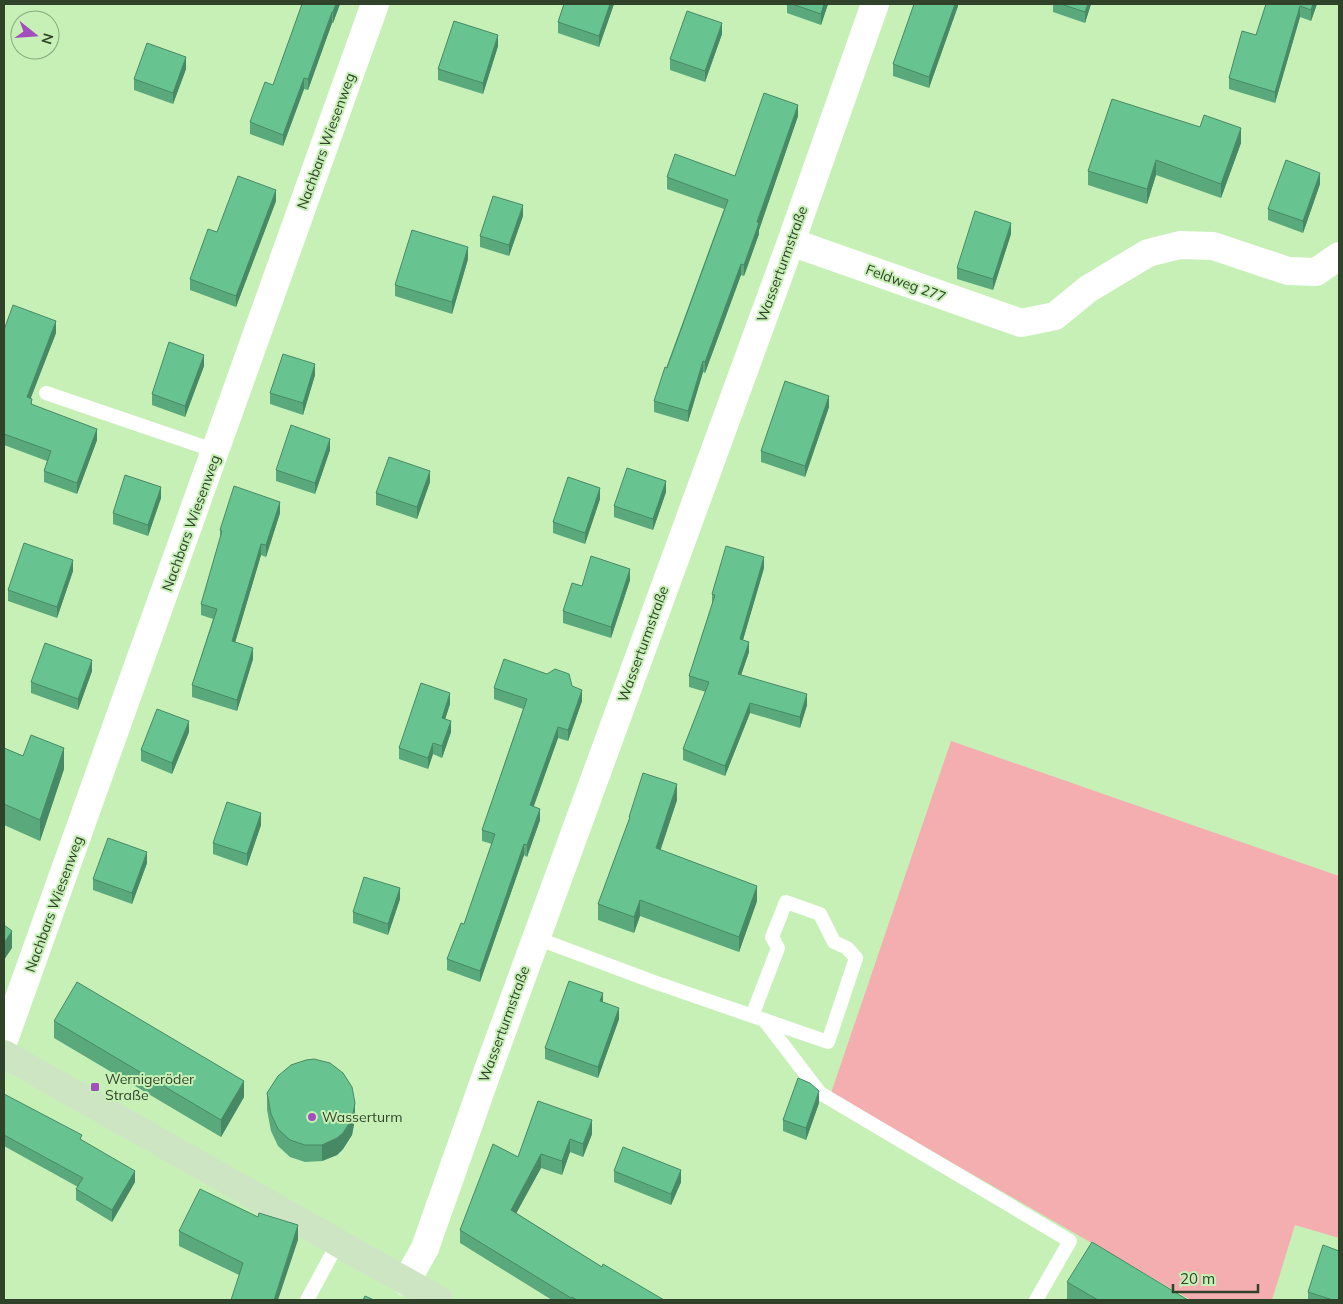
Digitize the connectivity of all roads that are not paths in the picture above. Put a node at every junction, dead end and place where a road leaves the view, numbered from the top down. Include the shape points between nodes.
1 (375, 4) edge
2 (874, 4) edge
3 (791, 242) junction
4 (1339, 256) edge
5 (46, 393) dead end
6 (216, 451) junction
7 (536, 938) junction
8 (758, 1018) junction
9 (4, 1040) edge
10 (4, 1054) edge
11 (338, 1243) junction
12 (406, 1282) junction
13 (307, 1300) edge
14 (439, 1300) edge
15 (1036, 1300) edge

1 - 6 street, Nachbars Wiesenweg
2 - 3 street, Wasserturmstraße
3 - 4 street, Feldweg 277 via 1021,323 1055,316 1088,290 1148,253 1180,245 1213,246 1288,271 1316,272
3 - 7 street, Wasserturmstraße
5 - 6 lane
6 - 9 street, Nachbars Wiesenweg
7 - 8 lane
7 - 12 street, Wasserturmstraße via 425,1248
8 - 8 lane via 828,1042 856,958 847,948 834,942 820,914 786,902 772,937 778,948
8 - 15 lane via 820,1093 1070,1241
10 - 11 street
11 - 12 street
11 - 13 lane
12 - 14 street

